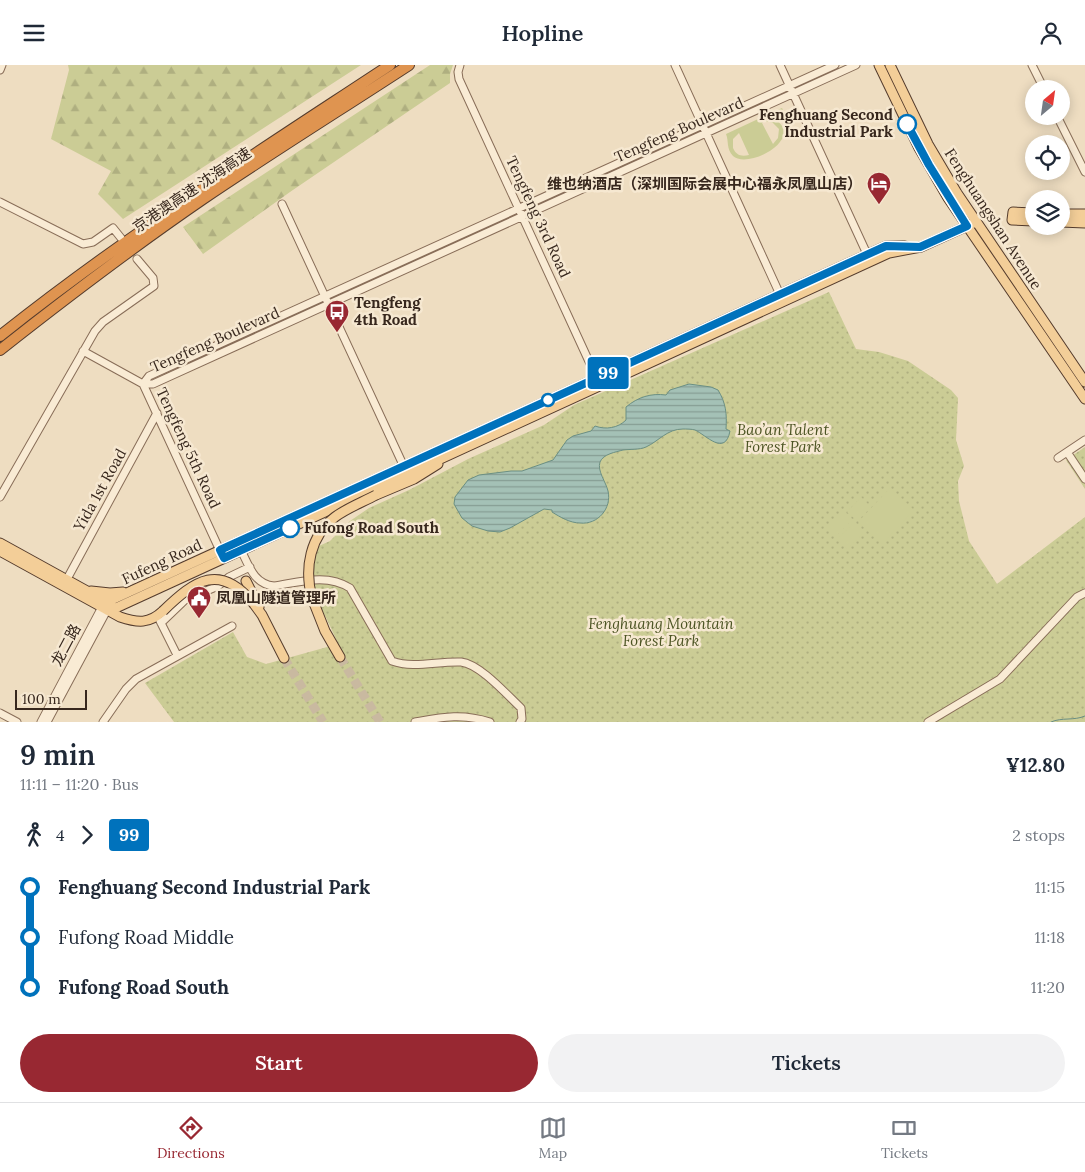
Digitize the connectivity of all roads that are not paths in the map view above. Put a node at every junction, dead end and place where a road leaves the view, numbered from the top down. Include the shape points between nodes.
1 (2, 65) edge
2 (390, 65) edge
3 (409, 65) edge
4 (676, 65) edge
5 (780, 65) edge
6 (835, 65) edge
7 (856, 65) edge
8 (879, 65) edge
9 (890, 65) edge
10 (1032, 65) edge
11 (459, 66) edge
12 (0, 70) edge
13 (1040, 80) edge
14 (789, 86) junction
15 (793, 94) junction
16 (703, 125) junction
17 (1062, 125) edge
18 (706, 133) junction
19 (1085, 172) edge
20 (0, 202) edge
21 (282, 204) dead end
22 (518, 209) junction
23 (1025, 213) edge
24 (1070, 214) edge
25 (1085, 215) edge
26 (522, 216) junction
27 (1025, 221) edge
28 (976, 222) junction
29 (1070, 222) edge
30 (1085, 223) edge
31 (967, 226) junction
32 (121, 238) dead end
33 (920, 247) junction
34 (866, 255) junction
35 (137, 259) dead end
36 (325, 297) junction
37 (782, 298) junction
38 (328, 304) junction
39 (0, 336) edge
40 (0, 350) edge
41 (82, 351) junction
42 (1085, 381) edge
43 (598, 382) junction
44 (143, 384) junction
45 (1085, 399) edge
46 (157, 413) junction
47 (523, 416) junction
48 (1085, 440) edge
49 (1067, 452) junction
50 (447, 456) junction
51 (1058, 458) dead end
52 (406, 470) junction
53 (1085, 479) edge
54 (0, 497) edge
55 (0, 543) edge
56 (241, 550) junction
57 (0, 551) edge
58 (222, 554) junction
59 (250, 567) junction
60 (67, 579) junction
61 (246, 581) dead end
62 (83, 588) junction
63 (133, 590) junction
64 (1085, 593) edge
65 (105, 606) junction
66 (262, 615) junction
67 (160, 617) junction
68 (232, 626) dead end
69 (177, 655) junction
70 (340, 657) tunnel mouth
71 (284, 658) tunnel mouth
72 (0, 713) edge
73 (16, 722) edge
74 (41, 722) edge
75 (47, 722) edge
76 (103, 722) edge
77 (415, 722) edge
78 (490, 722) edge
79 (520, 722) edge
80 (928, 722) edge

1 - 12 street
2 - 39 highway, 京港澳高速 沈海高速 via 142,229
3 - 40 highway, 京港澳高速 沈海高速 via 148,238
4 - 16 street
5 - 14 street
6 - 14 street, Tengfeng Boulevard
7 - 15 street, Tengfeng Boulevard
8 - 31 main road, Fenghuangshan Avenue via 919,148
9 - 28 main road, Fenghuangshan Avenue via 937,160
10 - 13 street
11 - 22 street, Tengfeng 3rd Road via 459,79
14 - 15 street
14 - 16 street, Tengfeng Boulevard
15 - 18 street, Tengfeng Boulevard
15 - 34 street
16 - 18 street
16 - 22 street, Tengfeng Boulevard
17 - 19 street
18 - 26 street, Tengfeng Boulevard
18 - 37 street
20 - 32 street via 83,244 93,242 113,228
21 - 36 street
22 - 26 street, Tengfeng 3rd Road
22 - 36 street, Tengfeng Boulevard
23 - 27 main road via 1013,212 1012,220
24 - 25 main road
26 - 38 street, Tengfeng Boulevard
26 - 43 street, Tengfeng 3rd Road
28 - 31 main road, Fufeng Road
28 - 42 main road, Fenghuangshan Avenue
29 - 30 main road
31 - 33 main road, Fufeng Road
31 - 45 main road, Fenghuangshan Avenue
33 - 34 main road, Fufeng Road via 886,246
33 - 37 main road, Fufeng Road via 890,253
34 - 37 main road, Fufeng Road
35 - 41 street via 153,279 154,286 103,322
36 - 38 street
36 - 44 street, Tengfeng Boulevard via 149,376
37 - 43 main road, Fufeng Road
38 - 44 street, Tengfeng Boulevard via 153,384
38 - 52 street
41 - 44 street, Tengfeng 5th Road
41 - 54 street
43 - 47 main road, Fufeng Road
44 - 46 street, Tengfeng 5th Road
46 - 58 street, Tengfeng 5th Road
46 - 60 street, Yida 1st Road
47 - 50 main road, Fufeng Road
47 - 52 main road, Fufeng Road
48 - 49 street
49 - 51 street
49 - 53 street
50 - 52 main road, Fufeng Road
50 - 70 main road, bridge via 426,473 341,513 318,535 310,554 308,583 325,631
52 - 56 main road, Fufeng Road
52 - 58 main road, Fufeng Road
55 - 60 main road
56 - 58 main road, Fufeng Road
56 - 59 street
57 - 65 main road
58 - 63 main road, Fufeng Road
58 - 65 main road, Fufeng Road
59 - 67 street via 218,586 191,596
59 - 79 street via 259,580 271,586 319,579 342,582 350,588 392,661 403,665 461,662 474,666 521,709
60 - 62 main road
61 - 66 main road
62 - 63 main road via 110,593
62 - 65 main road
63 - 65 main road, Fufeng Road
64 - 80 street via 1077,597 1000,679
65 - 67 main road via 120,617 140,621
65 - 74 street, 龙二路
65 - 75 street, 龙二路
66 - 67 main road, bridge via 244,592 222,580 211,579 191,586
66 - 71 main road
67 - 69 street
68 - 69 street
69 - 76 street via 136,679
72 - 73 street
77 - 78 street via 454,715

